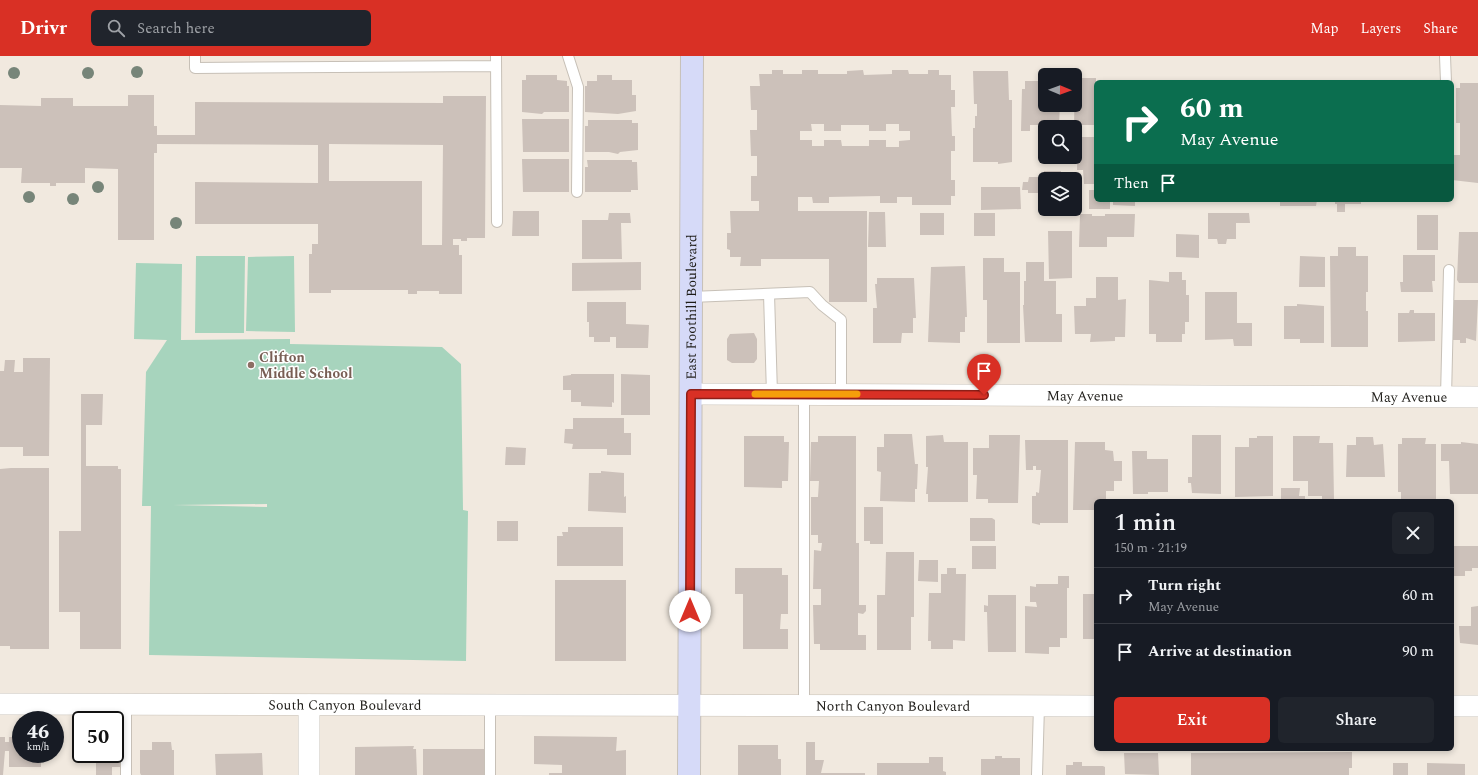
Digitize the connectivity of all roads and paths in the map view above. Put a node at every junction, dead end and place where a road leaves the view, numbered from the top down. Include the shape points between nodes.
1 (195, 56) edge
2 (568, 56) edge
3 (692, 56) edge
4 (1446, 56) edge
5 (496, 61) edge
6 (1446, 80) edge
7 (577, 192) dead end
8 (497, 222) dead end
9 (1449, 270) dead end
10 (769, 294) junction
11 (691, 297) junction
12 (691, 394) junction
13 (772, 394) junction
14 (804, 394) junction
15 (841, 394) junction
16 (1446, 397) junction
17 (1478, 397) edge
18 (0, 704) edge
19 (126, 704) junction
20 (309, 705) junction
21 (490, 705) junction
22 (690, 705) junction
23 (804, 705) junction
24 (1039, 706) junction
25 (1094, 706) edge
26 (1454, 706) edge
27 (1478, 706) edge
28 (126, 775) edge
29 (309, 775) edge
30 (490, 775) edge
31 (690, 775) edge
32 (1037, 775) edge

1 - 5 lane via 195,68
2 - 7 lane via 578,87
3 - 11 main road, East Foothill Boulevard
4 - 6 lane
5 - 8 lane
9 - 16 lane
10 - 11 lane
10 - 13 lane
10 - 15 lane via 810,292 842,320
11 - 12 main road, East Foothill Boulevard
12 - 13 street, May Avenue
12 - 22 main road, East Foothill Boulevard
13 - 14 street, May Avenue
14 - 15 street, May Avenue
14 - 23 lane
15 - 16 street, May Avenue
16 - 17 street, May Avenue
18 - 19 street, South Canyon Boulevard
19 - 20 street, South Canyon Boulevard
19 - 28 lane
20 - 21 street, South Canyon Boulevard
20 - 29 street
21 - 22 street, South Canyon Boulevard
21 - 30 lane
22 - 23 street, North Canyon Boulevard
22 - 31 main road, East Foothill Boulevard
23 - 24 street, North Canyon Boulevard
24 - 25 street, North Canyon Boulevard
24 - 32 lane
26 - 27 street

